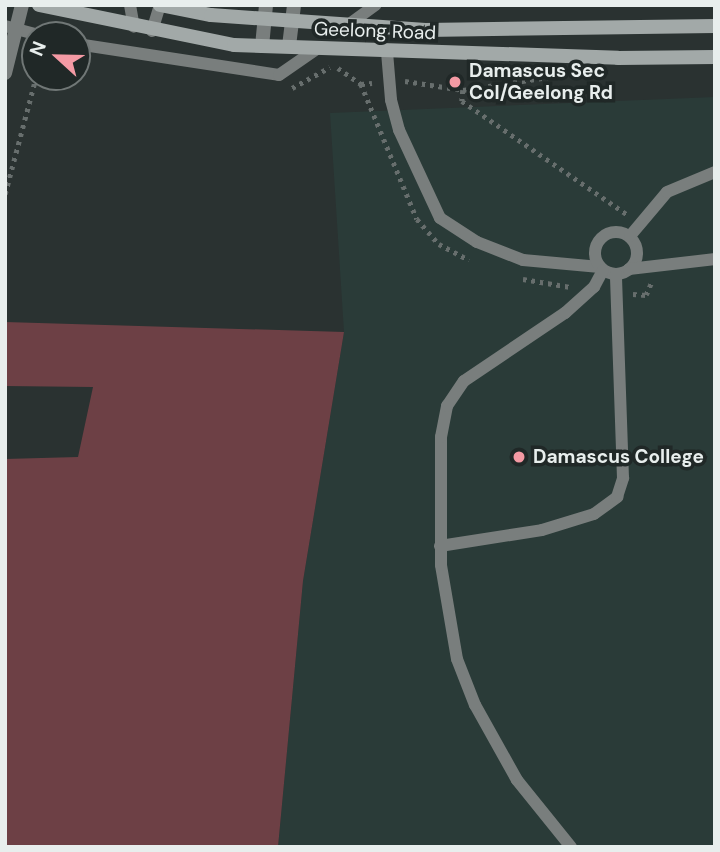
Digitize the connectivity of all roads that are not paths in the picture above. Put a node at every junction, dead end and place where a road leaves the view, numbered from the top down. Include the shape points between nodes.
1 (22, 5) edge
2 (39, 5) edge
3 (130, 5) edge
4 (160, 5) edge
5 (376, 5) edge
6 (265, 11) edge
7 (294, 12) edge
8 (348, 24) junction
9 (715, 26) edge
10 (134, 27) junction
11 (11, 28) edge
12 (152, 32) junction
13 (91, 46) edge
14 (262, 46) junction
15 (289, 46) junction
16 (318, 48) junction
17 (387, 52) junction
18 (715, 57) edge
19 (5, 72) edge
20 (715, 173) edge
21 (629, 236) junction
22 (715, 259) edge
23 (612, 270) junction
24 (440, 546) junction
25 (571, 847) edge

1 - 11 street
2 - 10 main road, Geelong Road
3 - 10 lane
4 - 6 main road, Geelong Road via 211,15
4 - 12 lane
5 - 8 lane, Geelong Road
6 - 7 main road, Geelong Road
6 - 14 street
7 - 8 main road, Geelong Road
7 - 15 street
8 - 9 main road, Geelong Road via 499,31
10 - 12 main road, Geelong Road
11 - 19 street
12 - 14 main road, Geelong Road via 209,43
13 - 16 lane via 279,75
14 - 15 main road, Geelong Road
15 - 16 main road, Geelong Road
16 - 17 main road, Geelong Road
17 - 18 main road, Geelong Road
17 - 23 lane via 399,130 429,202 446,223 477,242 523,260
20 - 21 lane via 667,192
21 - 23 lane via 637,251
21 - 23 lane via 614,232 603,236 595,253
22 - 23 lane
23 - 24 lane via 589,292 464,381 451,398 441,437
23 - 24 lane via 624,478 617,498 601,511 542,530
24 - 25 lane via 450,631 468,691 517,780

